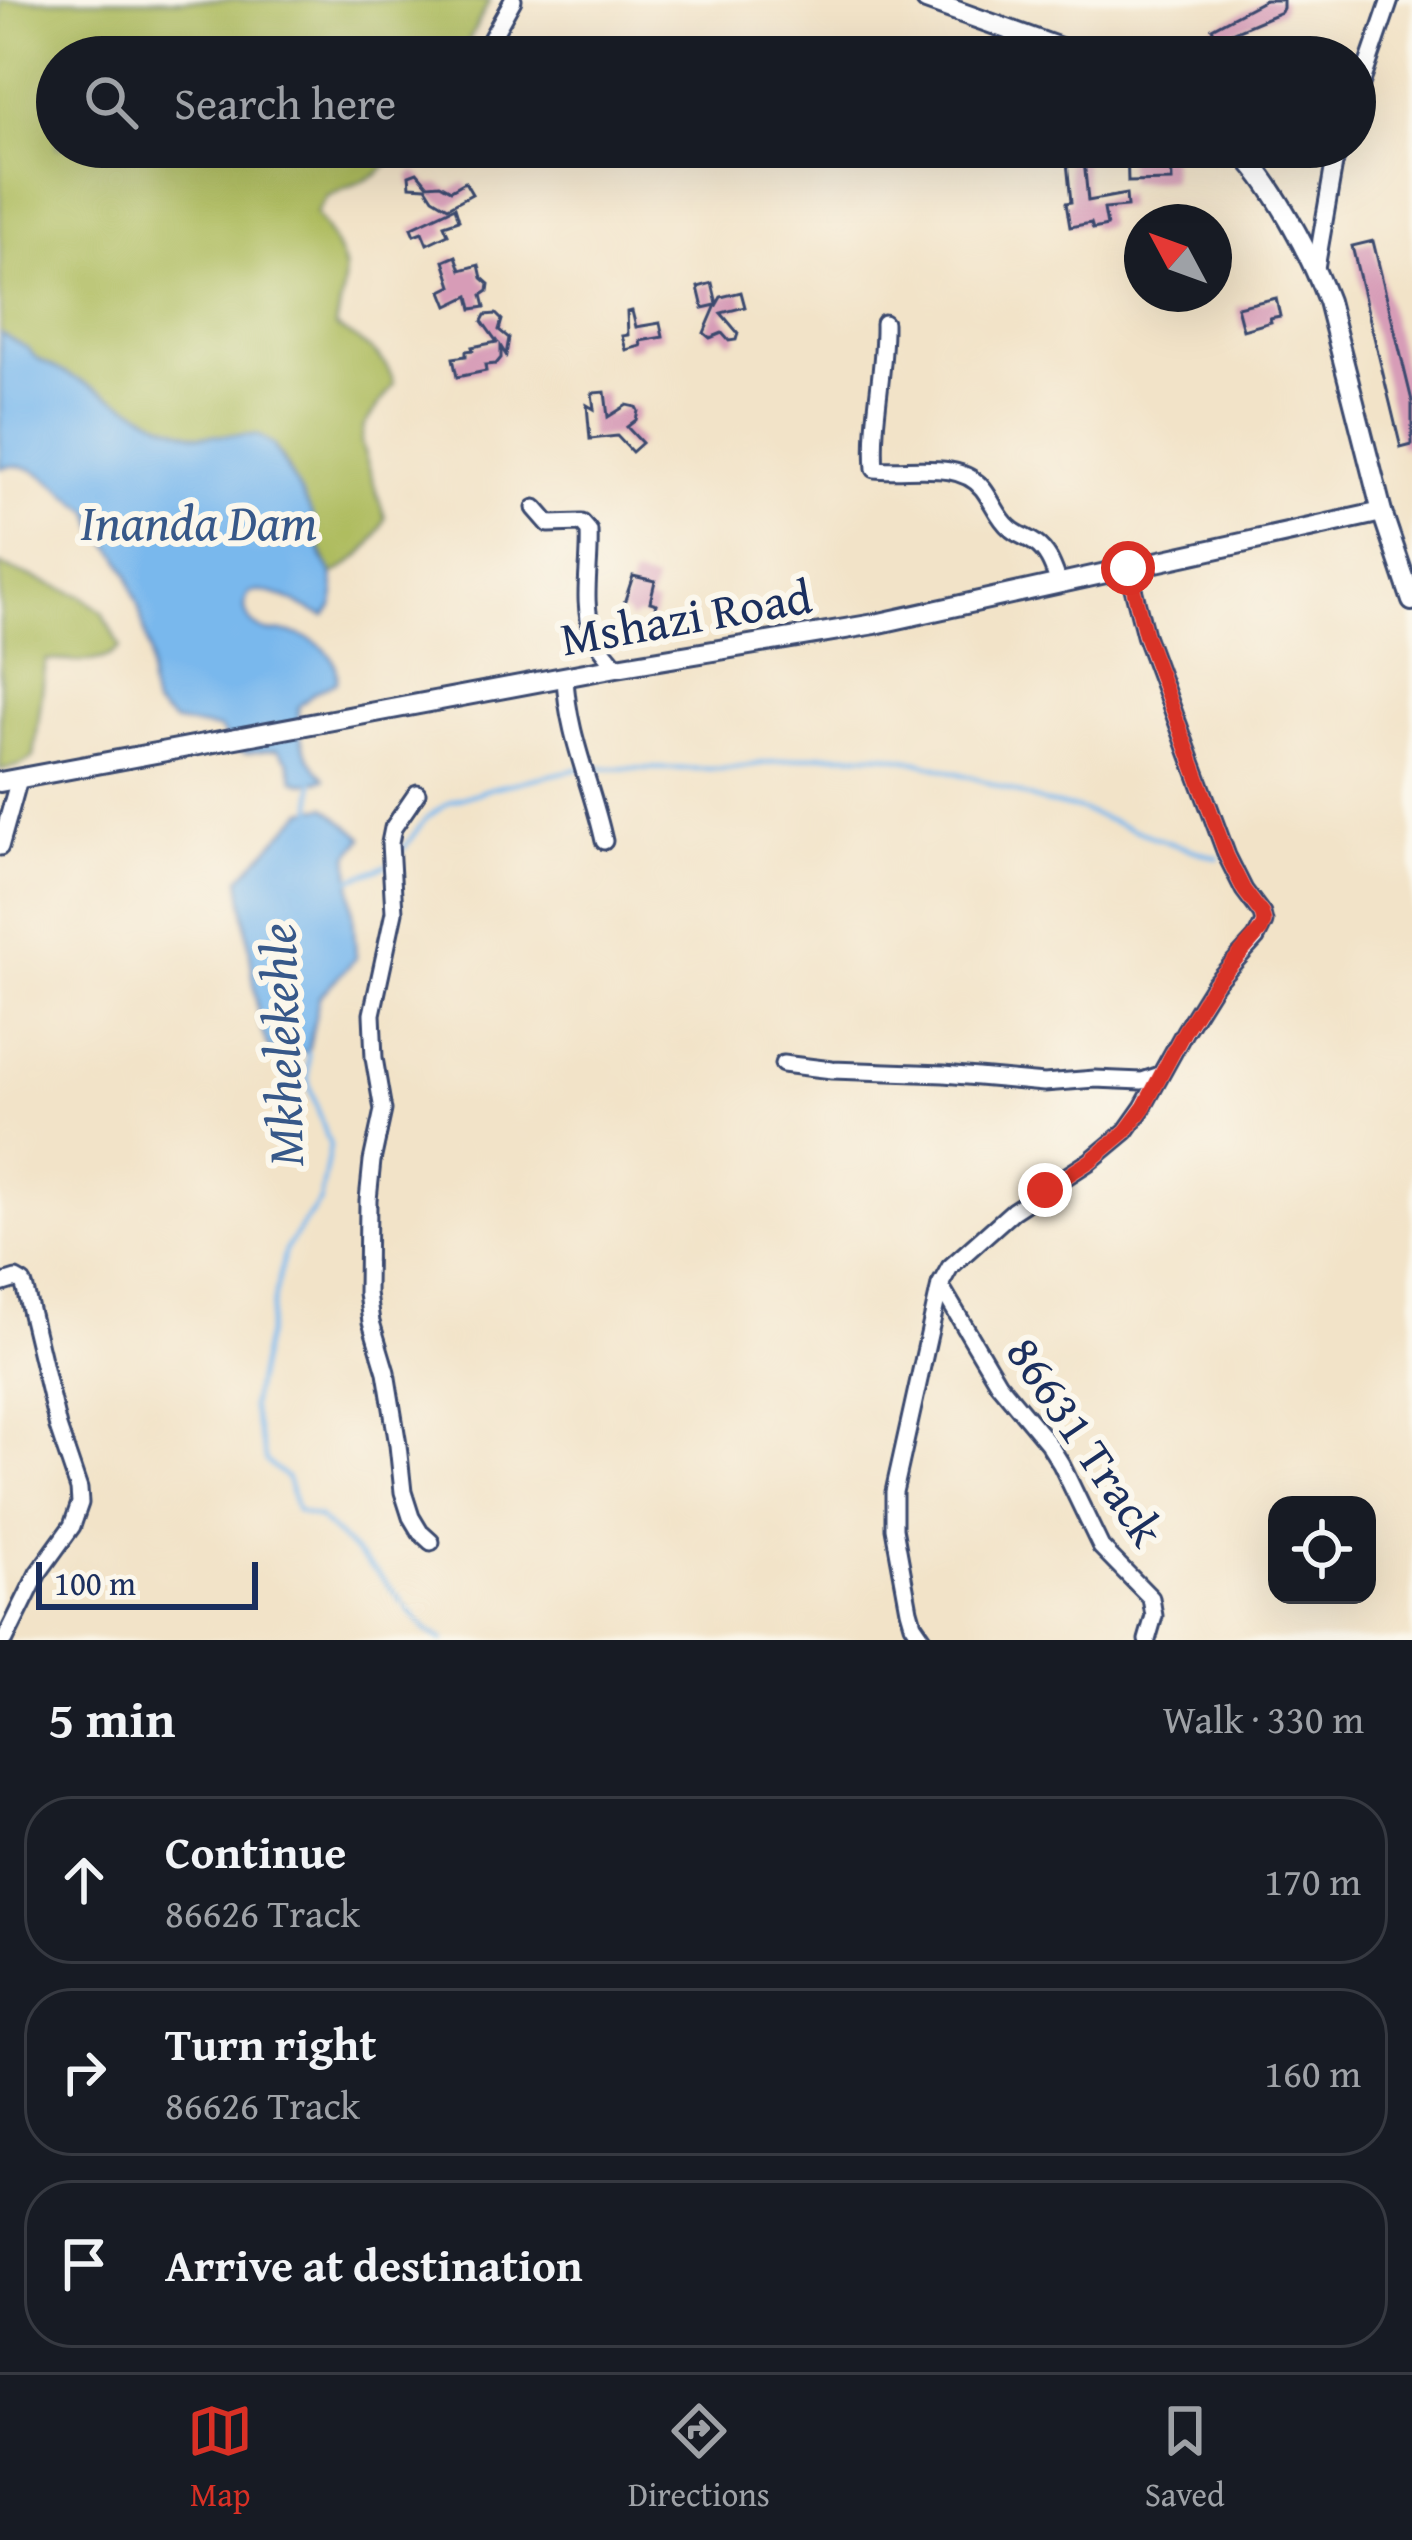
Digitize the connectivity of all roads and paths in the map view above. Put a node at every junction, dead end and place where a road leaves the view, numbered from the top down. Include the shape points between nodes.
1 (513, 0) edge
2 (926, 0) edge
3 (1390, 0) edge
4 (493, 36) edge
5 (1026, 36) edge
6 (1376, 41) edge
7 (1252, 168) edge
8 (1333, 168) edge
9 (1316, 268) junction
10 (884, 323) dead end
11 (535, 508) dead end
12 (1382, 512) junction
13 (1405, 558) edge
14 (1128, 568) junction
15 (1059, 583) junction
16 (1412, 601) edge
17 (616, 667) junction
18 (566, 676) junction
19 (10, 781) edge
20 (417, 793) dead end
21 (604, 841) dead end
22 (0, 848) edge
23 (783, 1064) dead end
24 (1160, 1075) junction
25 (0, 1284) edge
26 (940, 1285) junction
27 (431, 1542) dead end
28 (4, 1640) edge
29 (924, 1640) edge
30 (1147, 1640) edge

1 - 4 street
2 - 5 street
3 - 6 street
7 - 9 street
8 - 9 street
9 - 12 street
10 - 15 street via 874,469 973,479 1012,530 1044,552
11 - 17 street via 549,524 581,523 589,531 591,629
12 - 13 street
12 - 14 street, Mshazi Road
13 - 16 street
14 - 15 street, Mshazi Road
14 - 24 street via 1227,856 1264,922 1215,983
15 - 17 street, Mshazi Road via 875,624
17 - 18 street, Mshazi Road
18 - 19 street, Mshazi Road
18 - 21 street via 572,731
19 - 22 street
20 - 27 street via 393,828 394,912 372,1014 383,1110 368,1200 368,1293 403,1492
23 - 24 street via 1026,1081
24 - 26 street via 1112,1145 1012,1211
25 - 28 street via 16,1279 25,1289 80,1503
26 - 29 street via 892,1515 908,1610
26 - 30 street, 86631 Track via 998,1383 1061,1464 1101,1547 1151,1598

